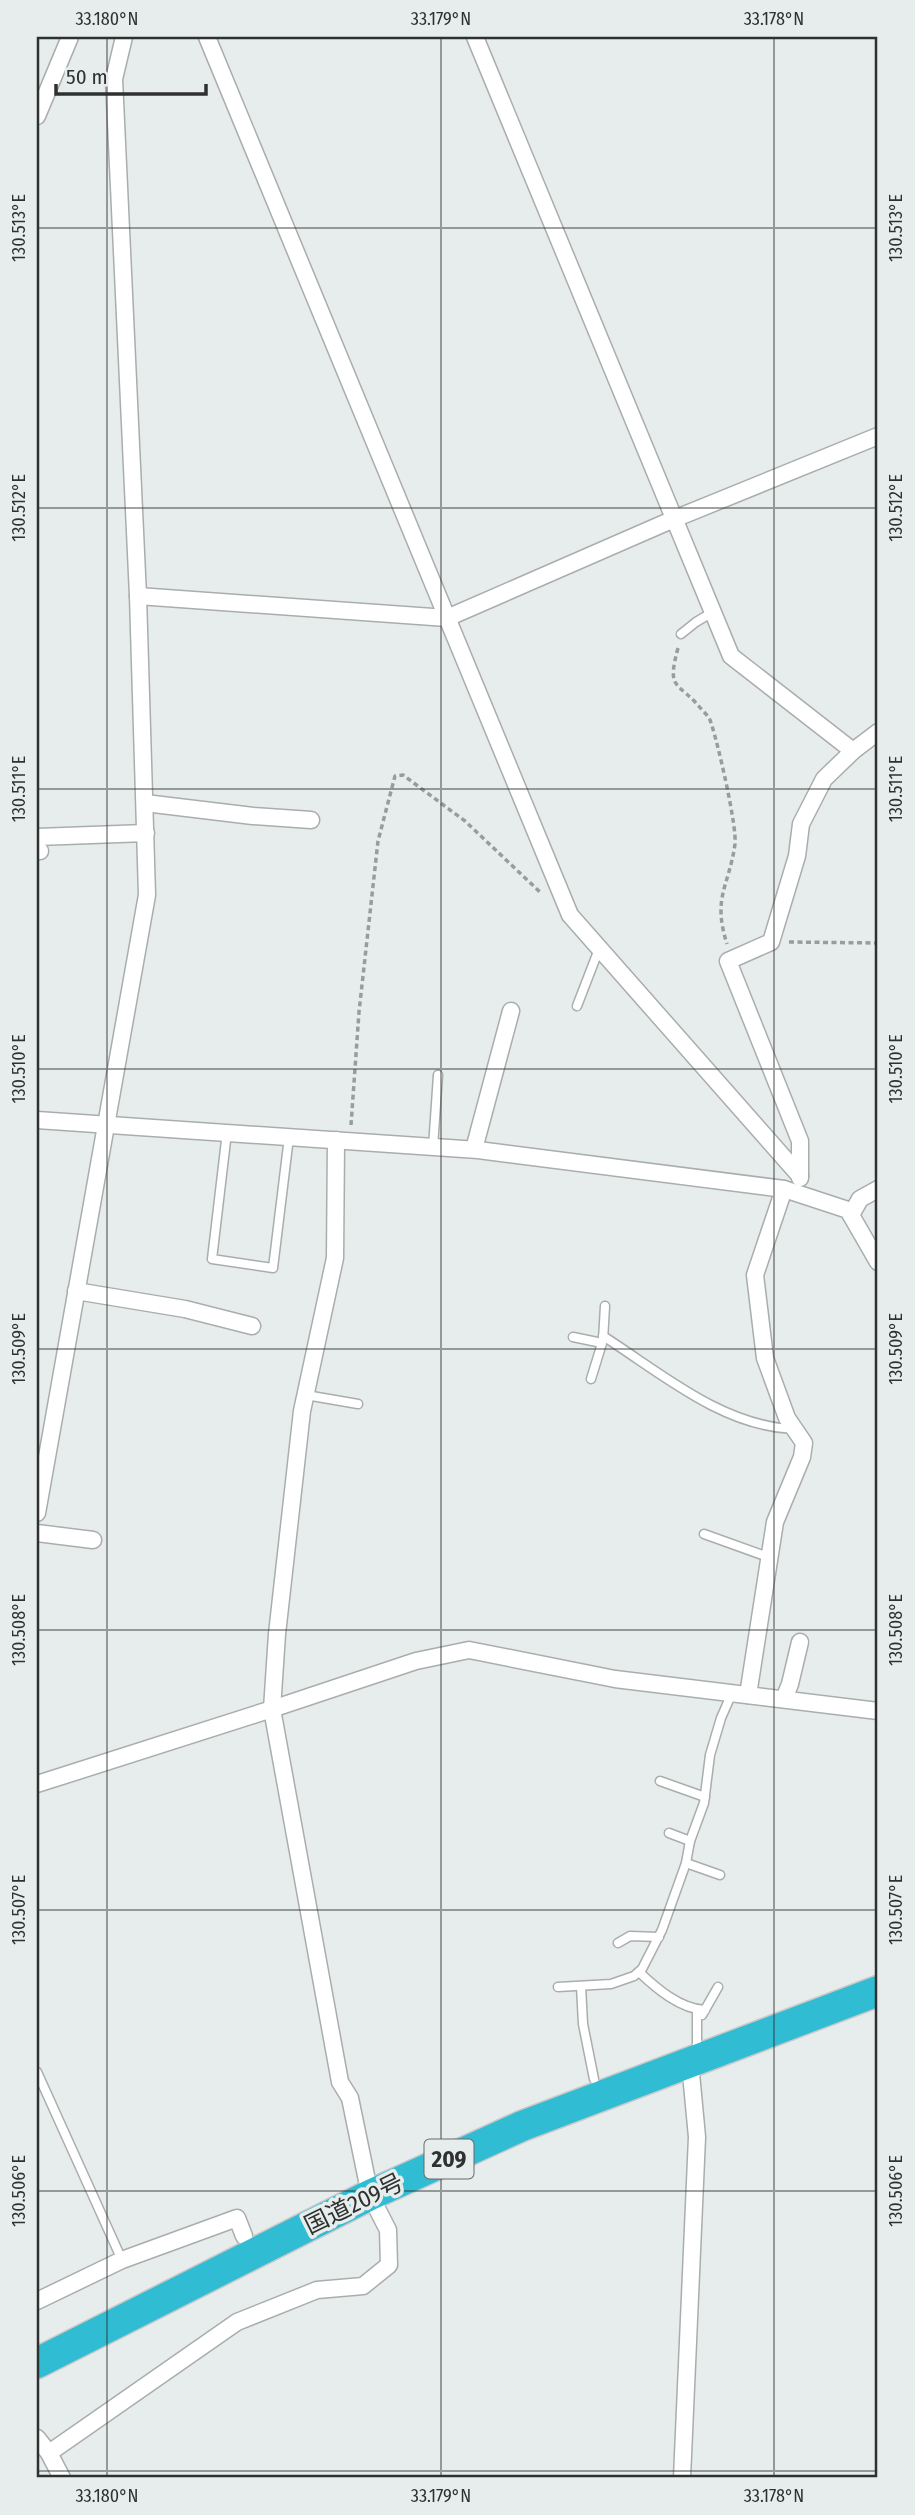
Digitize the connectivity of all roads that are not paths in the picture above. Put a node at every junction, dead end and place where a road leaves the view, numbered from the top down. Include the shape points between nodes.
1 (70, 37) edge
2 (124, 37) edge
3 (207, 37) edge
4 (475, 37) edge
5 (37, 116) edge
6 (878, 436) edge
7 (674, 519) junction
8 (138, 596) junction
9 (713, 612) junction
10 (447, 618) junction
11 (681, 634) road end
12 (878, 732) edge
13 (853, 751) junction
14 (145, 803) junction
15 (311, 820) dead end
16 (146, 833) junction
17 (38, 846) edge
18 (599, 949) junction
19 (577, 1006) dead end
20 (511, 1011) dead end
21 (438, 1075) dead end
22 (37, 1120) edge
23 (105, 1124) junction
24 (227, 1132) junction
25 (289, 1137) junction
26 (343, 1141) junction
27 (433, 1147) junction
28 (474, 1149) junction
29 (800, 1176) junction
30 (784, 1189) junction
31 (878, 1189) edge
32 (801, 1195) junction
33 (851, 1215) junction
34 (878, 1262) edge
35 (76, 1291) junction
36 (606, 1306) dead end
37 (252, 1326) dead end
38 (573, 1336) dead end
39 (603, 1340) junction
40 (592, 1379) dead end
41 (305, 1395) junction
42 (358, 1404) dead end
43 (794, 1429) junction
44 (37, 1513) edge
45 (37, 1533) edge
46 (704, 1534) dead end
47 (93, 1540) dead end
48 (768, 1557) junction
49 (800, 1643) dead end
50 (740, 1694) junction
51 (784, 1699) junction
52 (272, 1709) junction
53 (878, 1711) edge
54 (660, 1781) dead end
55 (37, 1784) edge
56 (705, 1797) junction
57 (669, 1833) dead end
58 (690, 1841) junction
59 (685, 1863) junction
60 (720, 1875) dead end
61 (659, 1937) junction
62 (618, 1942) dead end
63 (639, 1972) junction
64 (581, 1986) junction
65 (558, 1987) dead end
66 (718, 1987) dead end
67 (878, 1991) edge
68 (701, 2010) junction
69 (693, 2061) junction
70 (37, 2072) edge
71 (594, 2079) dead end
72 (370, 2194) junction
73 (244, 2235) dead end
74 (122, 2260) junction
75 (37, 2301) edge
76 (37, 2363) edge
77 (37, 2438) edge
78 (49, 2453) junction
79 (62, 2478) edge
80 (682, 2478) edge

1 - 5 street
2 - 8 street via 114,79
3 - 10 street
4 - 7 street
6 - 7 street
7 - 9 street
7 - 10 street
8 - 10 street
8 - 14 street
9 - 11 lane
9 - 13 street via 731,656
10 - 18 street via 570,915
12 - 13 street
13 - 29 street via 824,779 801,824 797,856 771,942 728,961 800,1141
14 - 15 street
14 - 16 street
16 - 17 street
16 - 23 street via 147,895
18 - 19 lane
18 - 29 street
20 - 28 street
21 - 27 lane
22 - 23 street
23 - 24 street
23 - 35 street
24 - 25 street
24 - 25 lane via 212,1259 273,1268
25 - 26 street
26 - 27 street
26 - 41 street via 335,1258
27 - 28 street
28 - 30 street
29 - 32 street
30 - 32 street
30 - 43 street via 755,1275 765,1358
31 - 33 street via 860,1199
32 - 33 street via 848,1210
33 - 34 street
35 - 37 street via 185,1309
35 - 44 street via 47,1433
36 - 39 lane
38 - 39 lane
39 - 40 lane
39 - 43 lane via 742,1419
41 - 42 lane
41 - 52 street
43 - 48 street via 804,1443 802,1457 775,1522
45 - 47 street
46 - 48 lane
48 - 50 street
49 - 51 street
50 - 51 street
50 - 52 street via 615,1679 469,1650 416,1661
50 - 56 lane via 720,1718 709,1755
51 - 53 street
52 - 55 street
52 - 72 street via 340,2082 350,2098
54 - 56 lane
56 - 58 lane
57 - 58 lane
58 - 59 lane
59 - 60 lane
59 - 61 lane
61 - 62 lane via 630,1936
61 - 63 lane
63 - 64 lane via 611,1984
63 - 68 lane via 658,1991
64 - 65 lane
64 - 71 lane
66 - 68 lane
67 - 69 highway, 国道209号 / 209
68 - 69 lane
69 - 72 highway, 国道209号 / 209 via 523,2126
69 - 80 street via 696,2137
70 - 74 lane
72 - 76 highway, 国道209号 / 209
72 - 78 street via 388,2230 389,2265 363,2286 317,2290 237,2322
73 - 74 street via 237,2218
74 - 75 street
77 - 78 street
78 - 79 street

